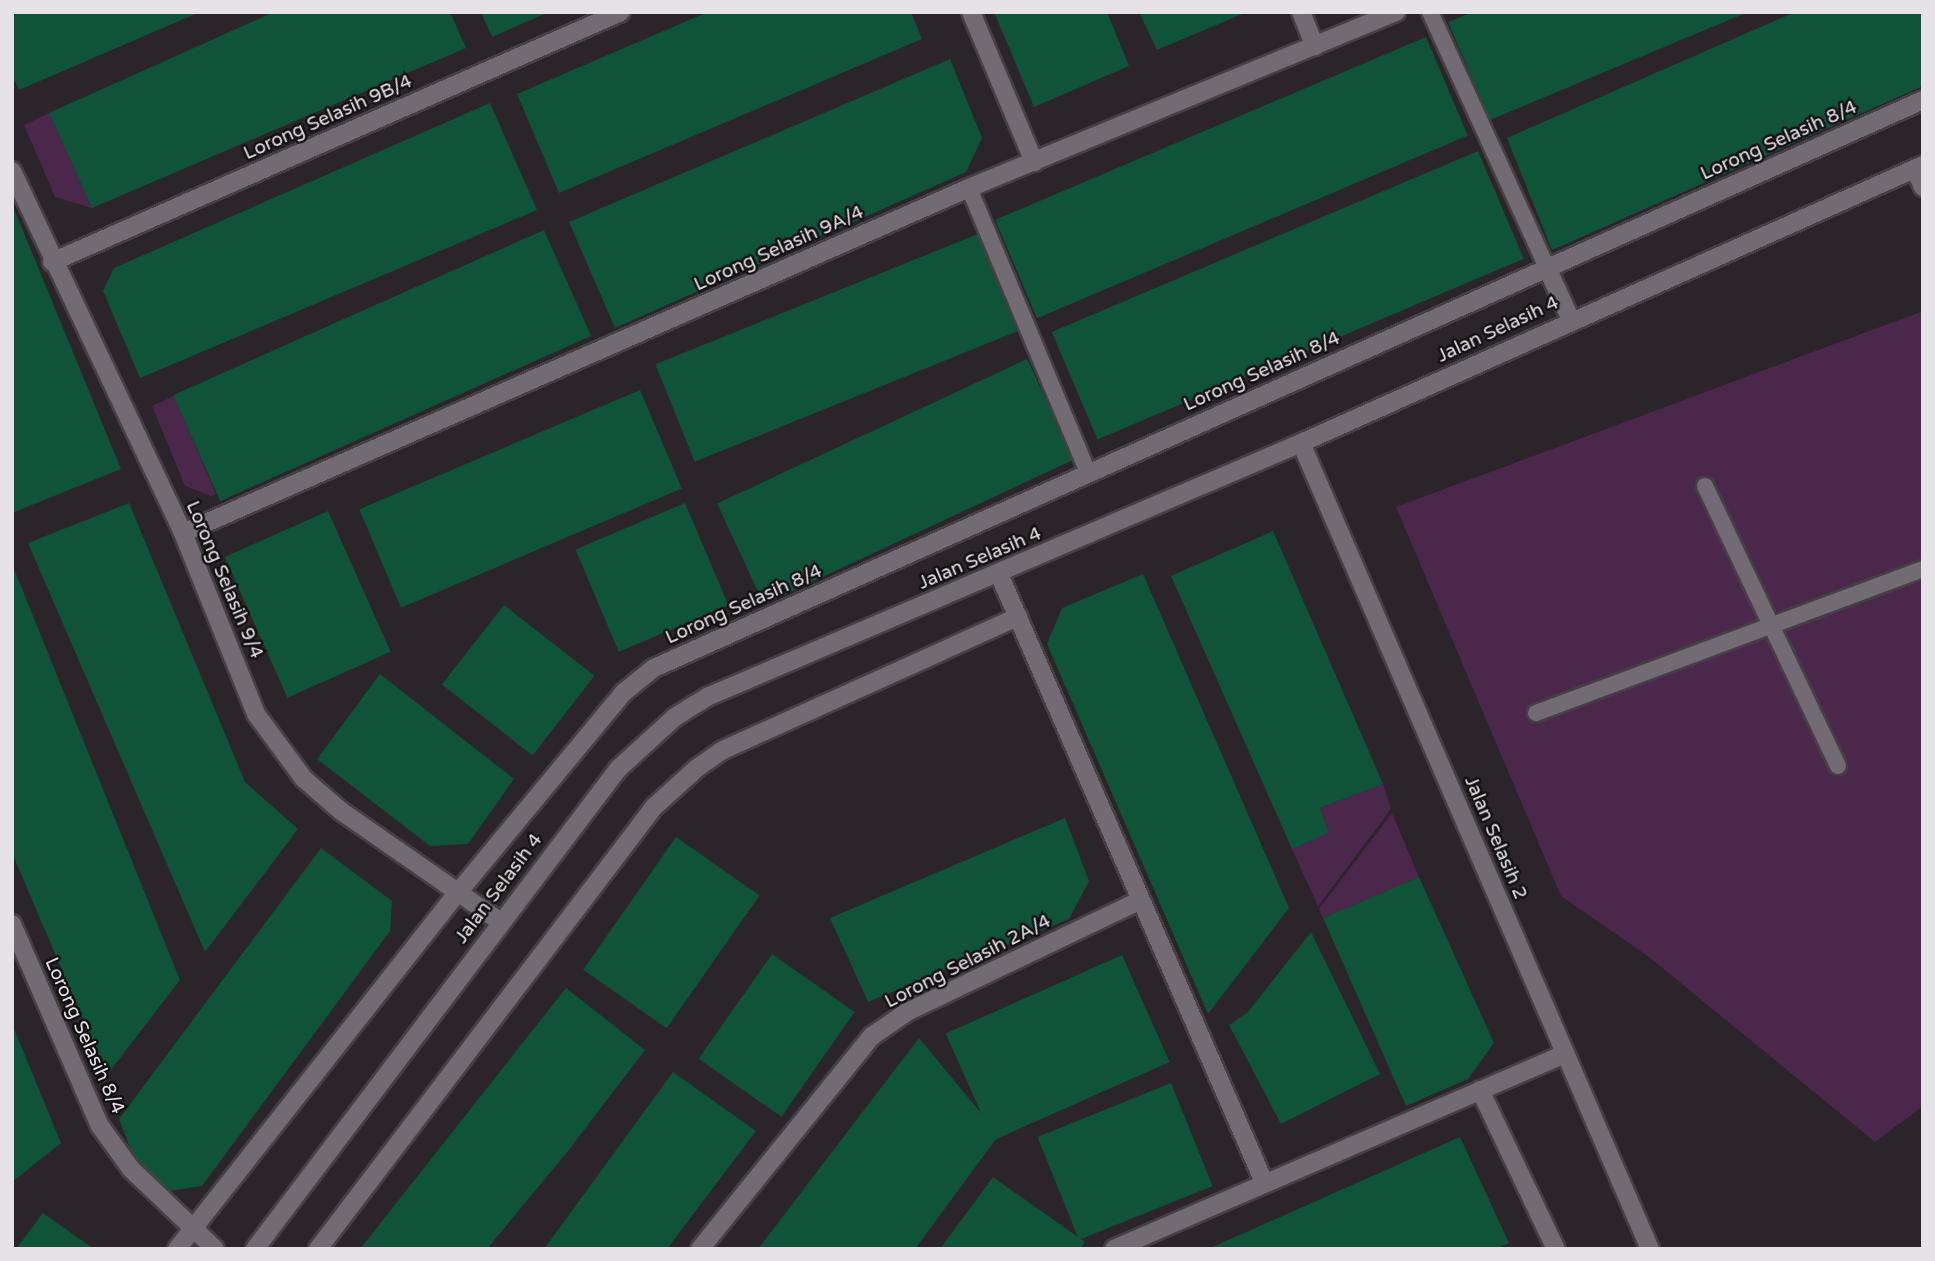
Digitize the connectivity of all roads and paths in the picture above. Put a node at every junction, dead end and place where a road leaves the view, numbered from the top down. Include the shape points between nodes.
1 (621, 12) edge
2 (971, 12) edge
3 (1301, 12) edge
4 (1396, 12) edge
5 (1430, 12) edge
6 (1315, 46) junction
7 (1923, 100) edge
8 (1034, 162) junction
9 (1919, 167) edge
10 (12, 171) edge
11 (1923, 187) edge
12 (969, 188) junction
13 (52, 262) junction
14 (1547, 268) junction
15 (1571, 320) junction
16 (1301, 443) junction
17 (1088, 472) junction
18 (1705, 486) dead end
19 (183, 533) junction
20 (1923, 569) edge
21 (999, 574) junction
22 (1018, 617) junction
23 (1771, 624) junction
24 (1536, 713) dead end
25 (1838, 766) dead end
26 (456, 895) junction
27 (1141, 900) junction
28 (501, 922) junction
29 (12, 924) edge
30 (1565, 1054) junction
31 (1480, 1090) junction
32 (1265, 1182) junction
33 (192, 1229) junction
34 (177, 1249) edge
35 (215, 1249) edge
36 (255, 1249) edge
37 (317, 1249) edge
38 (700, 1249) edge
39 (1114, 1249) edge
40 (1556, 1249) edge
41 (1650, 1249) edge

1 - 13 street, Lorong Selasih 9B/4
2 - 8 street
3 - 6 street
4 - 6 street, Lorong Selasih 9A/4
5 - 14 lane
6 - 8 street, Lorong Selasih 9A/4
7 - 14 street, Lorong Selasih 8/4
8 - 12 street, Lorong Selasih 9A/4
9 - 11 street
9 - 15 street, Jalan Selasih 4
10 - 13 street, Lorong Selasih 9/4
12 - 17 lane
12 - 19 street, Lorong Selasih 9A/4
13 - 19 street, Lorong Selasih 9/4
14 - 15 street
14 - 17 street, Lorong Selasih 8/4
15 - 16 street, Jalan Selasih 4
16 - 21 street, Jalan Selasih 4
16 - 30 street, Jalan Selasih 2
17 - 26 street, Lorong Selasih 8/4 via 654,668 623,693
18 - 23 lane
19 - 26 street, Lorong Selasih 9/4 via 257,714 283,753 341,811
20 - 23 lane
21 - 22 street
21 - 28 street, Jalan Selasih 4 via 707,697 651,734
22 - 27 street
22 - 37 street via 723,750 697,768 654,807
23 - 24 lane
23 - 25 lane
26 - 28 street, Lorong Selasih 9/4
26 - 33 street, Lorong Selasih 8/4
27 - 32 street
27 - 38 street, Lorong Selasih 2A/4 via 907,1012 872,1036
28 - 36 street, Jalan Selasih 4
29 - 33 street, Lorong Selasih 8/4 via 100,1126 131,1169
30 - 31 street
30 - 41 street, Jalan Selasih 2
31 - 32 street
31 - 40 street
32 - 39 street
33 - 34 street, Lorong Selasih 8/4
33 - 35 street, Lorong Selasih 8/4

